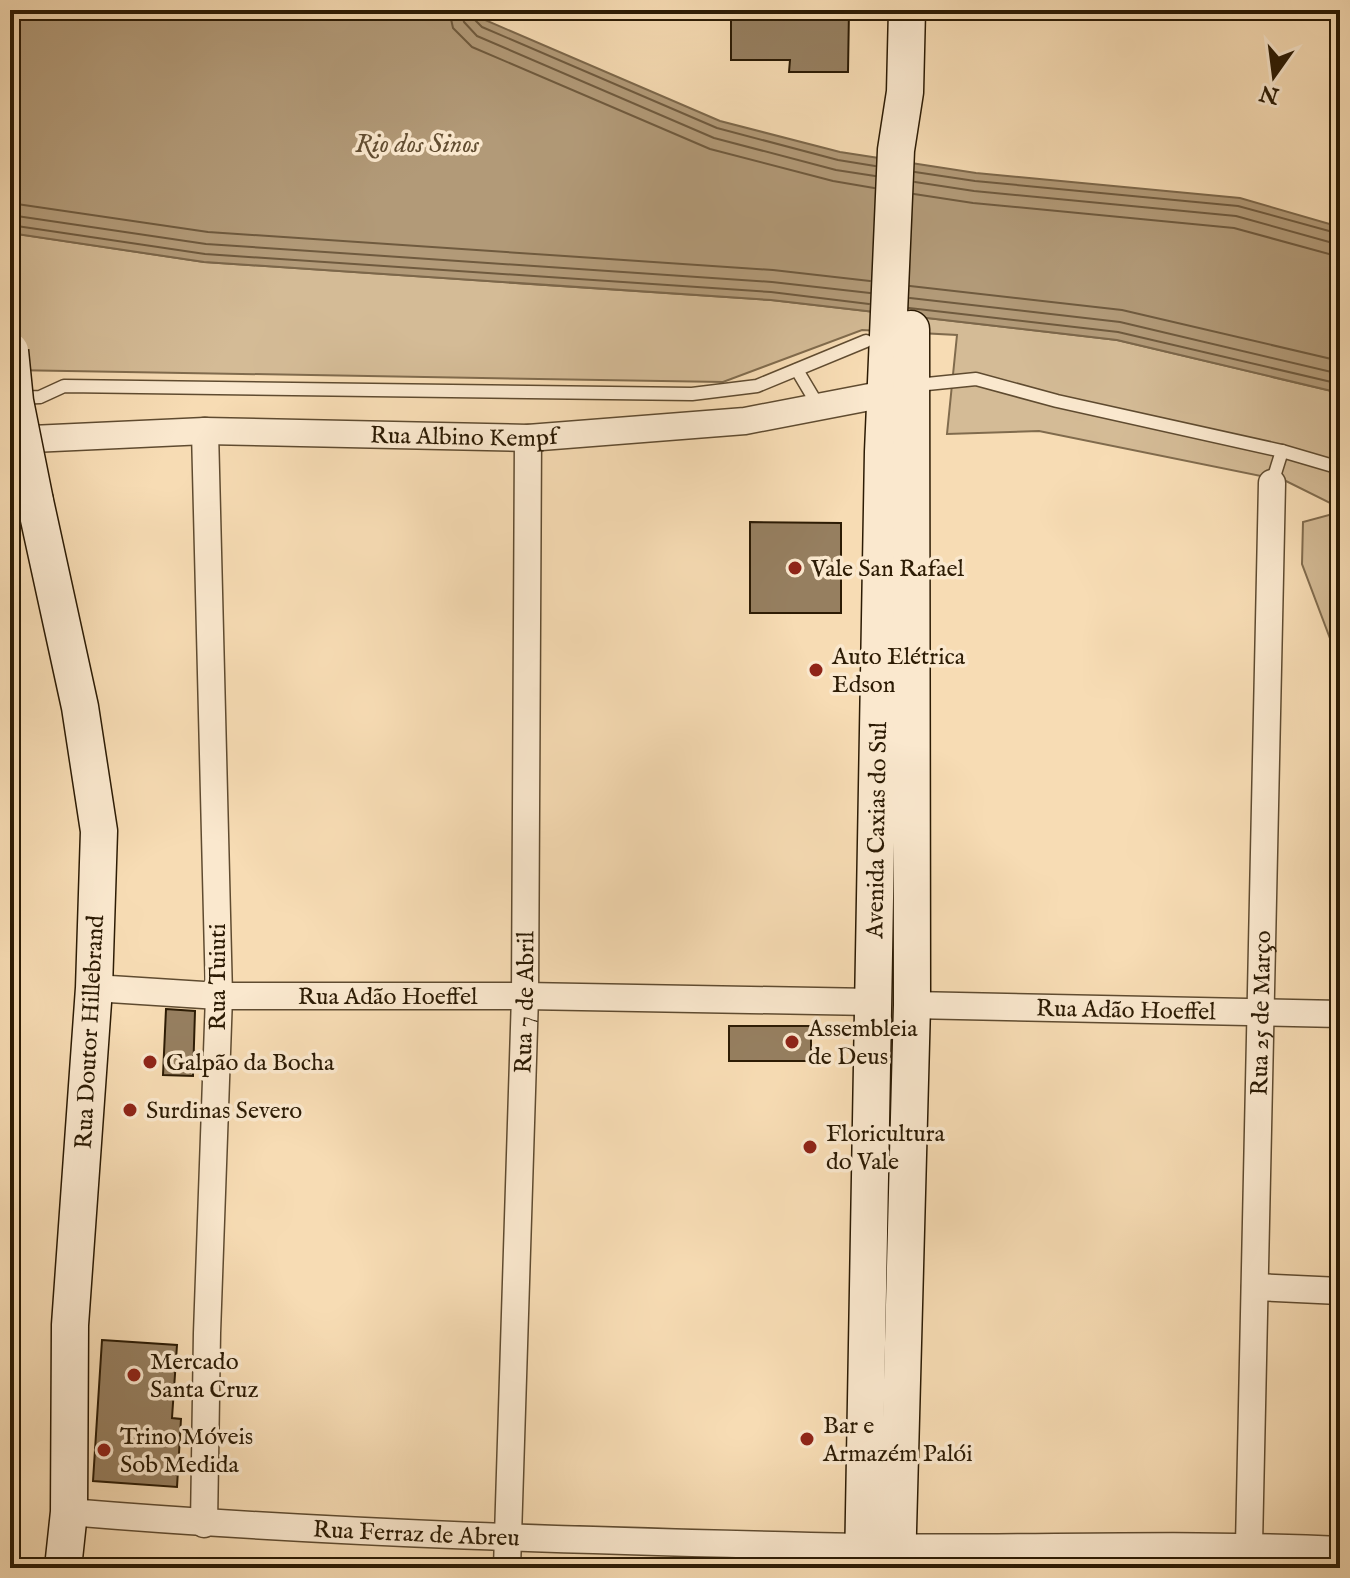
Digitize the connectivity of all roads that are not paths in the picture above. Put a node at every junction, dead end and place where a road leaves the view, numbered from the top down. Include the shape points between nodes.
1 (907, 10) edge
2 (889, 331) junction
3 (10, 351) edge
4 (797, 370) junction
5 (900, 391) junction
6 (10, 398) edge
7 (819, 407) junction
8 (205, 431) junction
9 (528, 438) junction
10 (10, 440) edge
11 (1282, 451) junction
12 (1340, 468) edge
13 (1272, 483) joint
14 (94, 988) junction
15 (219, 996) junction
16 (525, 996) junction
17 (872, 1002) junction
18 (912, 1005) junction
19 (1261, 1013) junction
20 (1340, 1014) edge
21 (1255, 1287) junction
22 (1340, 1291) edge
23 (69, 1512) junction
24 (204, 1524) junction
25 (508, 1536) junction
26 (1249, 1545) junction
27 (1340, 1550) edge
28 (880, 1557) edge
29 (63, 1568) edge
30 (507, 1568) edge

1 - 2 street, Avenida Caxias do Sul
2 - 4 lane
2 - 5 street, Avenida Caxias do Sul
3 - 14 street, Rua Doutor Hillebrand, bridge via 15,401 80,707 99,831
4 - 6 lane via 757,386 692,394 64,386 40,397
4 - 7 lane
5 - 7 street, Rua Albino Kempf
5 - 11 lane via 976,379
5 - 17 street, Avenida Caxias do Sul via 883,468
5 - 18 street, Avenida Caxias do Sul
7 - 9 street, Rua Albino Kempf via 745,421
8 - 9 street, Rua Albino Kempf
8 - 10 street, Rua Albino Kempf
8 - 15 street, Rua Tuiuti
9 - 16 street, Rua 7 de Abril
11 - 12 lane
11 - 13 lane
13 - 19 street, Rua 25 de Março
14 - 15 street, Rua Adão Hoeffel
14 - 23 street, Rua Doutor Hillebrand via 70,1325
15 - 16 street, Rua Adão Hoeffel
15 - 24 street, Rua Tuiuti
16 - 17 street, Rua Adão Hoeffel
16 - 25 street, Rua 7 de Abril
17 - 28 street, Avenida Caxias do Sul
18 - 19 street, Rua Adão Hoeffel
18 - 28 street, Avenida Caxias do Sul
19 - 20 street, Rua Adão Hoeffel
19 - 21 street, Rua 25 de Março
21 - 22 street
21 - 26 street, Rua 25 de Março
23 - 24 street, Rua Ferraz de Abreu
23 - 29 street, Rua Doutor Hillebrand
24 - 25 street, Rua Ferraz de Abreu
25 - 28 street, Rua Ferraz de Abreu
25 - 30 street, Rua 7 de Abril
26 - 27 street, Rua Ferraz de Abreu
26 - 28 street, Rua Ferraz de Abreu

